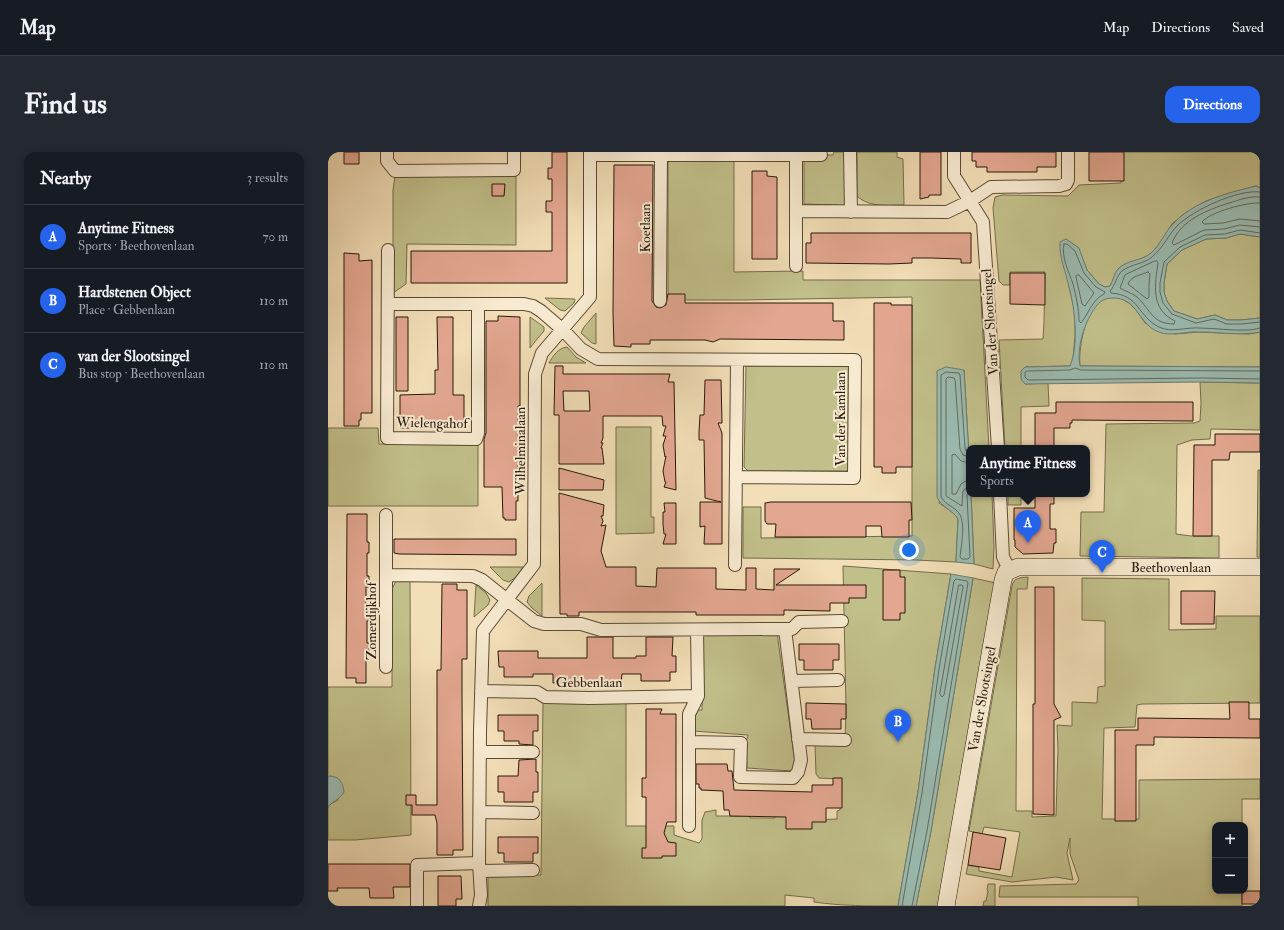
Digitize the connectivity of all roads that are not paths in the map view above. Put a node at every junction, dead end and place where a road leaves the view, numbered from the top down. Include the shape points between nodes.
1 (387, 152) edge
2 (514, 152) edge
3 (850, 152) edge
4 (954, 152) edge
5 (1068, 152) edge
6 (590, 154) edge
7 (796, 154) junction
8 (661, 155) junction
9 (821, 155) dead end
10 (970, 201) junction
11 (796, 211) junction
12 (851, 212) junction
13 (388, 250) dead end
14 (796, 266) dead end
15 (660, 301) dead end
16 (388, 304) junction
17 (478, 304) junction
18 (563, 330) junction
19 (737, 360) junction
20 (998, 445) edge
21 (736, 478) junction
22 (1000, 497) edge
23 (386, 515) dead end
24 (735, 565) dead end
25 (1260, 567) edge
26 (1009, 569) junction
27 (386, 575) junction
28 (507, 600) junction
29 (842, 621) dead end
30 (785, 629) junction
31 (697, 630) junction
32 (386, 667) dead end
33 (838, 680) dead end
34 (792, 681) junction
35 (481, 691) junction
36 (698, 696) junction
37 (798, 739) junction
38 (845, 740) dead end
39 (690, 742) junction
40 (480, 752) junction
41 (533, 752) dead end
42 (480, 812) junction
43 (533, 813) dead end
44 (689, 826) dead end
45 (480, 867) junction
46 (533, 870) dead end
47 (417, 906) edge
48 (479, 906) edge
49 (946, 906) edge

1 - 2 street via 387,161 395,170 514,170
3 - 12 street
4 - 10 street, Van der Slootsingel via 954,176
5 - 10 street via 1066,184 991,187
6 - 8 street
6 - 18 street, Wilhelminalaan via 590,297
7 - 8 street
7 - 9 street
7 - 11 street
8 - 15 street, Koetlaan
10 - 12 street via 947,212
10 - 20 street, Van der Slootsingel via 983,222
11 - 12 street
11 - 14 street
13 - 16 street, Wielengahof
16 - 17 street
16 - 17 street, Wielengahof via 387,438 476,439
17 - 18 street via 533,306
18 - 19 street, Van der Kamlaan via 581,349 598,358
18 - 28 street, Wilhelminalaan via 542,353 535,374 534,564
19 - 21 street
19 - 21 street, Van der Kamlaan via 855,360 854,478
21 - 24 street
22 - 26 street via 1003,557
23 - 27 street, Zomerdijkhof
25 - 26 street, Beethovenlaan
26 - 49 street, Van der Slootsingel via 1003,580
27 - 28 street, Zomerdijkhof via 473,576
27 - 32 street, Zomerdijkhof
28 - 31 street via 534,621 544,624 581,624 601,630
28 - 35 street, Wilhelminalaan via 482,631
29 - 30 street via 799,622 792,629
30 - 31 street
30 - 34 street
31 - 36 street
33 - 34 street
34 - 37 street
35 - 36 street, Gebbenlaan via 537,692 545,697
35 - 40 street, Wilhelminalaan
36 - 39 street via 689,714
37 - 38 street
37 - 39 street via 801,760 798,772 793,778 740,777 741,744
39 - 44 street
40 - 41 street
40 - 42 street, Wilhelminalaan
42 - 43 street
42 - 45 street, Wilhelminalaan
45 - 46 street
45 - 47 street via 417,865
45 - 48 street, Wilhelminalaan

